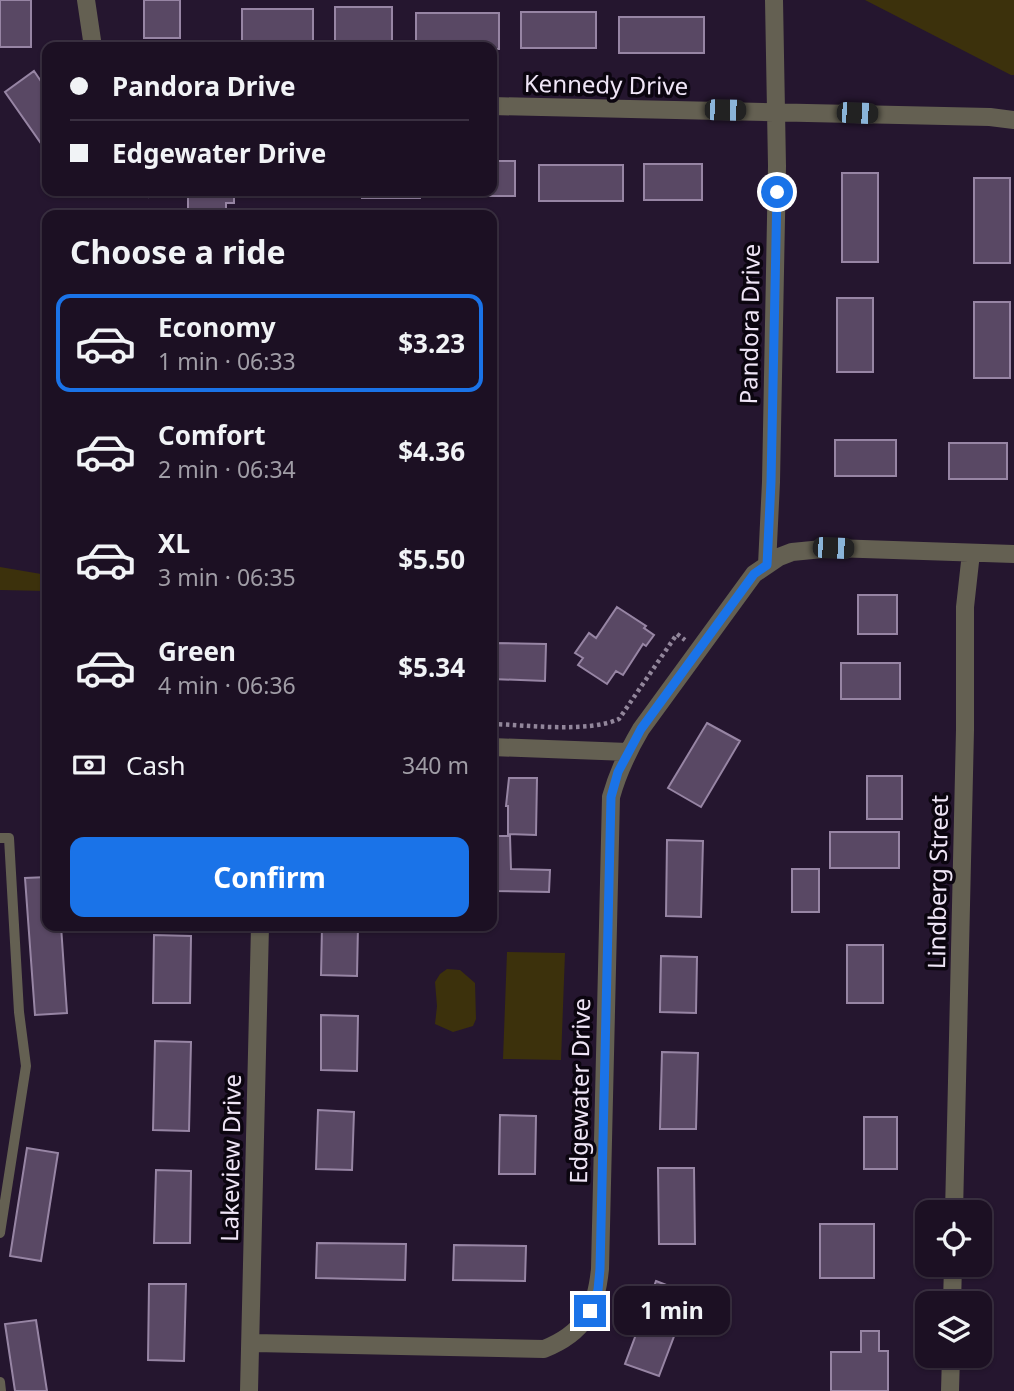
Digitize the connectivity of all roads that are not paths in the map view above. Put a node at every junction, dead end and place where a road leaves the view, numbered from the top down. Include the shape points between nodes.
1 (86, 0) edge
2 (774, 0) edge
3 (92, 42) edge
4 (497, 106) edge
5 (777, 111) junction
6 (1014, 120) edge
7 (971, 553) junction
8 (1014, 554) edge
9 (767, 565) junction
10 (497, 747) edge
11 (628, 752) junction
12 (0, 838) edge
13 (260, 931) edge
14 (954, 1200) edge
15 (0, 1233) edge
16 (251, 1343) junction
17 (951, 1368) edge
18 (0, 1382) edge
19 (1, 1391) edge
20 (249, 1391) edge
21 (950, 1391) edge

1 - 3 street
2 - 5 street, Pandora Drive
4 - 5 street, Kennedy Drive
5 - 6 street, Kennedy Drive
5 - 9 street, Pandora Drive
7 - 8 street
7 - 9 street via 833,548 792,552
7 - 14 street, Lindberg Street via 964,607
9 - 11 street, Edgewater Drive via 754,574
10 - 11 street
11 - 16 street, Edgewater Drive via 611,797 600,1269 598,1290 583,1324 544,1349
12 - 15 lane via 9,838 26,1066
13 - 16 street, Lakeview Drive
16 - 20 street, Lakeview Drive
17 - 21 street
18 - 19 lane

